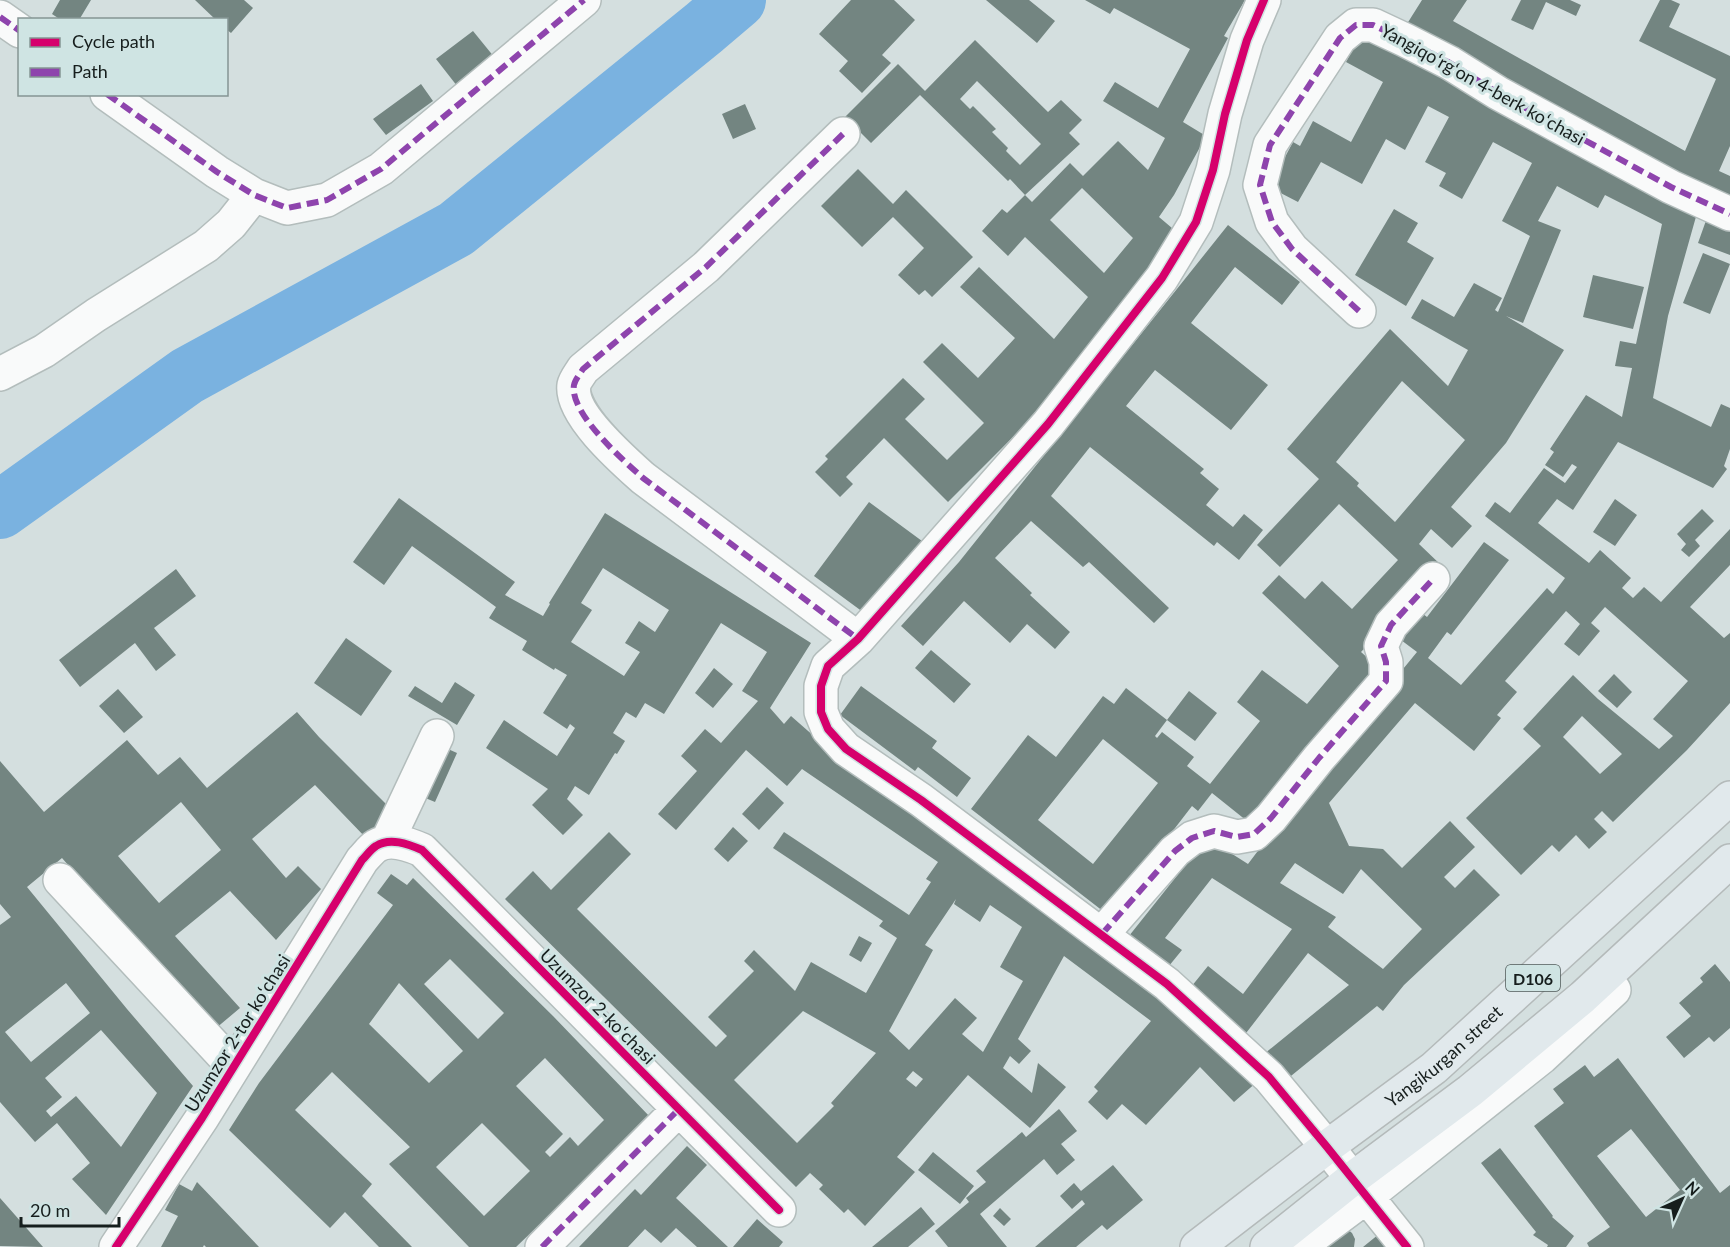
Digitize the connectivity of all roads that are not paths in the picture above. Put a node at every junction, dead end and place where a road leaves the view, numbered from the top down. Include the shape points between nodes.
1 (584, 0) edge
2 (1264, 0) edge
3 (0, 17) edge
4 (18, 30) edge
5 (110, 96) edge
6 (843, 134) dead end
7 (254, 195) junction
8 (1730, 214) edge
9 (1359, 311) dead end
10 (0, 374) edge
11 (1433, 579) dead end
12 (858, 639) junction
13 (437, 736) dead end
14 (1730, 798) edge
15 (387, 842) junction
16 (1730, 861) edge
17 (60, 880) dead end
18 (1730, 882) edge
19 (1102, 934) junction
20 (233, 1066) junction
21 (680, 1109) junction
22 (1327, 1147) junction
23 (1359, 1188) junction
24 (779, 1210) dead end
25 (116, 1247) edge
26 (542, 1247) edge
27 (1197, 1247) edge
28 (1267, 1247) edge
29 (1299, 1247) edge
30 (1407, 1247) edge

1 - 7 street via 381,169 327,200 286,208
2 - 12 street via 1247,40 1196,222 1162,278 1048,424
3 - 4 street
5 - 7 street
6 - 12 street via 706,267 584,369 574,386 576,402 587,420 643,478
7 - 10 street via 231,224 206,246 44,351
8 - 9 street, Yangiqoʻrgʻon 4-berk koʻchasi via 1671,187 1405,40 1373,25 1356,25 1340,38 1270,145 1260,185 1272,222 1292,249
11 - 19 street via 1391,625 1381,646 1386,681 1271,818 1254,834 1237,837 1214,831 1192,838 1174,851
12 - 19 street via 828,666 821,686 821,712 828,729 846,749
13 - 15 street
14 - 22 main road, Yangikurgan street / D106 via 1434,1068
15 - 20 street, Uzumzor 2-tor koʻchasi via 376,846 362,860
15 - 21 street, Uzumzor 2-koʻchasi via 405,842 422,850
16 - 23 main road, D106 via 1583,996
17 - 20 street
18 - 23 street via 1542,1057
19 - 22 street via 1167,984 1269,1077
20 - 25 street, Uzumzor 2-tor koʻchasi
21 - 24 street, Uzumzor 2-koʻchasi
21 - 26 street
22 - 23 street
22 - 27 main road, Yangikurgan street / D106
23 - 28 main road, D106
23 - 29 street
23 - 30 street

